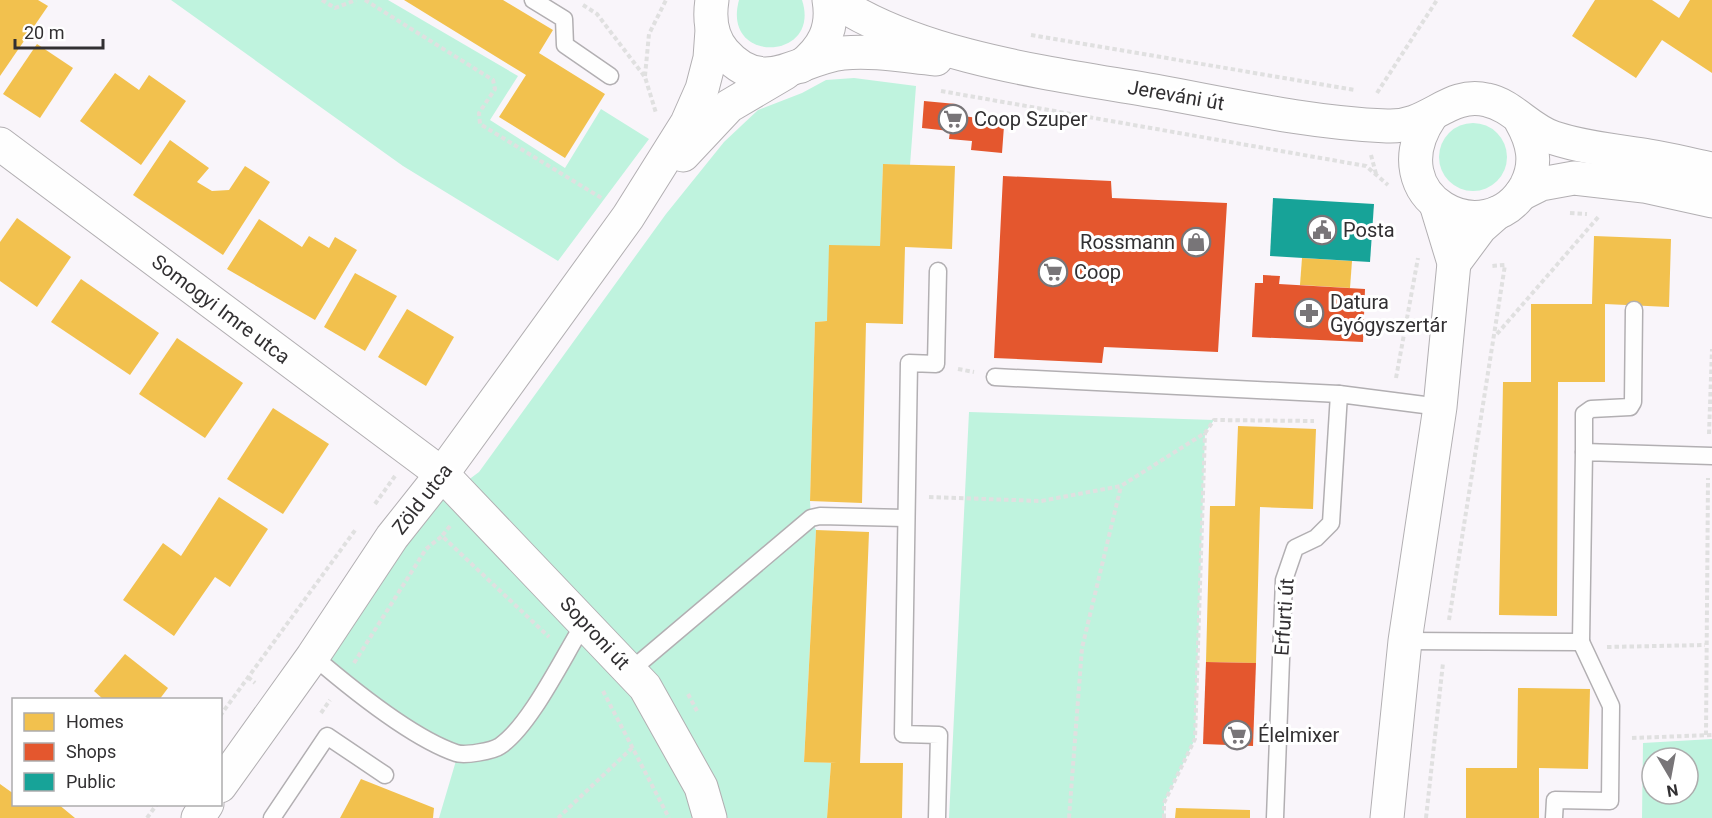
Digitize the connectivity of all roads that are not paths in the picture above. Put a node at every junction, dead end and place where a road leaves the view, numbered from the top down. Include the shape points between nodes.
1 (533, 0) edge
2 (829, 0) edge
3 (834, 0) edge
4 (706, 11) edge
5 (1015, 66) junction
6 (793, 70) junction
7 (610, 76) dead end
8 (1431, 116) junction
9 (1521, 121) junction
10 (1336, 124) junction
11 (0, 144) edge
12 (1712, 169) edge
13 (1404, 181) junction
14 (1712, 201) edge
15 (1436, 204) junction
16 (1509, 204) junction
17 (616, 208) junction
18 (1469, 265) junction
19 (938, 271) dead end
20 (1634, 310) dead end
21 (995, 377) road end
22 (1339, 394) junction
23 (1440, 407) junction
24 (1584, 452) junction
25 (1710, 456) edge
26 (442, 474) junction
27 (905, 518) junction
28 (585, 622) junction
29 (1405, 641) junction
30 (1582, 644) junction
31 (313, 656) junction
32 (630, 671) junction
33 (385, 775) dead end
34 (222, 783) edge
35 (272, 818) edge
36 (710, 818) edge
37 (938, 818) edge
38 (1275, 818) edge
39 (1388, 818) edge
40 (1554, 818) edge

1 - 7 lane via 564,19 565,45
2 - 6 street via 829,28 823,43
3 - 5 street, Jereváni út via 870,21 914,38
4 - 6 street, Jereváni út via 720,47 732,61 766,74
4 - 17 street, Zöld utca via 705,78 691,115
5 - 6 street, Jereváni út via 856,52 830,55
5 - 10 street, Jereváni út
6 - 17 street, Zöld utca via 729,106
8 - 9 street, Jereváni út via 1447,104 1487,100 1506,107
8 - 10 street, Jereváni út via 1412,125
8 - 13 street via 1419,133
9 - 12 street, Jereváni út via 1554,138
9 - 16 street via 1531,138 1534,157 1531,177
10 - 13 street, Jereváni út via 1391,152
11 - 26 street, Somogyi Imre utca
13 - 15 street, Jereváni út via 1424,190
14 - 16 street via 1644,186 1574,178 1541,184
15 - 16 street via 1465,216
15 - 18 street
16 - 18 street via 1480,228
17 - 26 street, Zöld utca
18 - 23 street
19 - 27 lane via 936,364 909,363
20 - 24 lane via 1633,402 1630,407 1590,409 1584,414
21 - 22 lane
22 - 23 lane
22 - 38 lane, Erfurti út via 1331,523 1316,538 1295,548 1284,580
23 - 29 street
24 - 25 lane
24 - 30 lane
26 - 28 street, Soproni út
26 - 31 street, Zöld utca via 392,537
27 - 32 lane via 811,518
27 - 37 lane via 903,734 939,735
28 - 31 lane via 523,723 499,747 458,754 420,735 343,682
28 - 32 street, Soproni út
29 - 30 lane
29 - 39 street
30 - 40 lane via 1611,706 1610,801 1555,800
31 - 34 street, Zöld utca
32 - 36 street, Soproni út via 645,687 701,787
33 - 35 lane via 327,736

